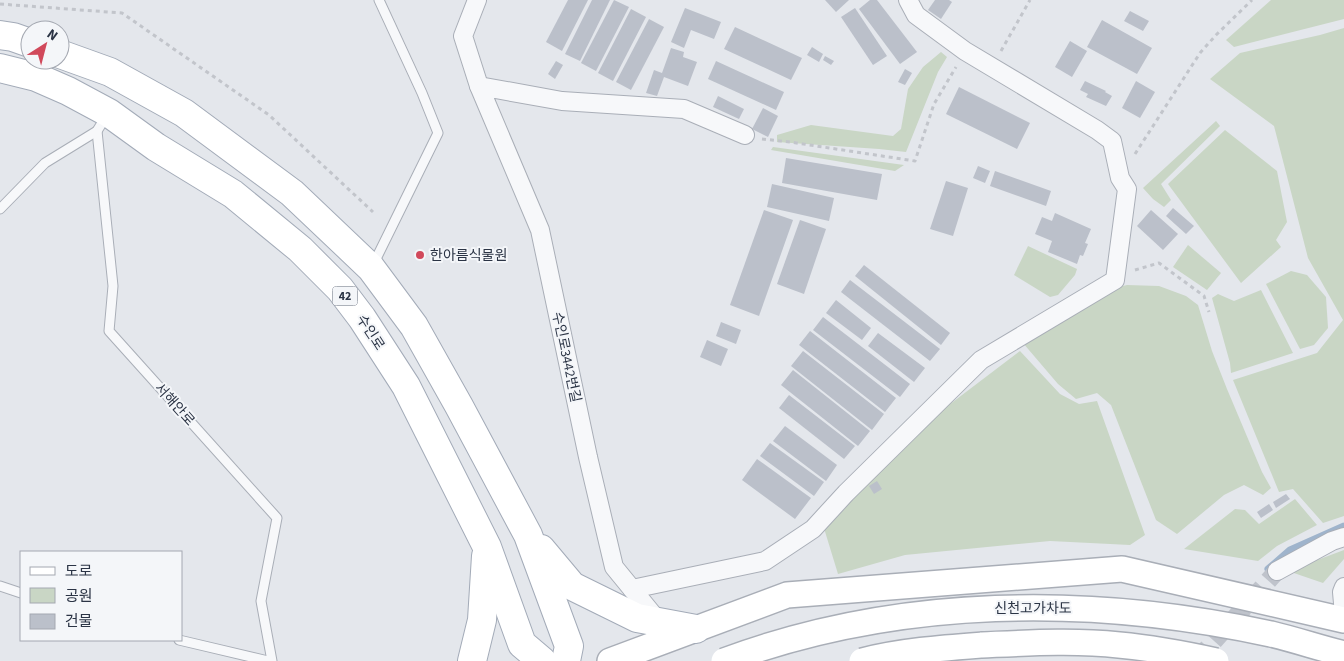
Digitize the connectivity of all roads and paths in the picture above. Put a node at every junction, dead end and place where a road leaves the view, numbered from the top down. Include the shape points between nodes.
1 (379, 0) edge
2 (477, 0) edge
3 (908, 0) edge
4 (1030, 0) edge
5 (1252, 0) edge
6 (0, 4) edge
7 (0, 35) edge
8 (20, 39) edge
9 (965, 51) junction
10 (70, 58) edge
11 (992, 67) junction
12 (0, 68) edge
13 (479, 86) junction
14 (103, 122) junction
15 (745, 135) joint
16 (1120, 178) junction
17 (0, 209) edge
18 (373, 212) dead end
19 (371, 268) junction
20 (1115, 275) junction
21 (1209, 312) dead end
22 (528, 534) junction
23 (1344, 537) edge
24 (487, 547) junction
25 (1277, 571) tunnel mouth
26 (0, 586) edge
27 (1344, 587) edge
28 (632, 588) junction
29 (20, 593) edge
30 (1344, 615) edge
31 (1344, 620) edge
32 (660, 622) junction
33 (696, 629) junction
34 (182, 641) edge
35 (1344, 654) edge
36 (270, 661) edge
37 (472, 661) edge
38 (542, 661) edge
39 (566, 661) edge
40 (610, 661) edge
41 (724, 661) edge
42 (862, 661) edge
43 (1216, 661) edge

1 - 19 lane via 438,133
2 - 13 street, 수인로3442번길 via 463,36
3 - 9 street via 916,15
4 - 11 path
5 - 16 path via 1200,53
6 - 18 path via 122,13 269,115
7 - 8 main road
9 - 11 street
9 - 15 path via 934,104 915,161
10 - 19 main road via 110,72 184,114 292,193
11 - 16 street via 1112,141
12 - 14 main road, 수인로 / 42 via 36,77 68,91
13 - 15 street via 562,101 684,109
13 - 28 street, 수인로3442번길 via 540,230 614,567
14 - 17 lane via 46,163
14 - 24 main road, 수인로 / 42 via 156,147 233,194 300,249 340,289 406,386
14 - 36 lane, 서해안로 via 113,286 110,331 278,518 261,601
16 - 20 street via 1127,190
19 - 22 main road via 414,326
20 - 21 path via 1159,263 1204,296
20 - 28 street via 1114,280 981,360 813,529 765,561
22 - 32 main road via 572,586 637,618
22 - 39 main road via 569,646
23 - 25 street
24 - 37 main road via 482,620
24 - 38 main road, 수인로 / 42 via 522,644
26 - 29 lane
27 - 30 street
28 - 32 street, 수인로3442번길
31 - 33 main road via 1122,569 788,595
32 - 33 main road
33 - 40 main road
34 - 36 lane
35 - 41 main road, 신천고가차도, bridge via 1271,634 1173,618 1045,607 981,608 840,627 756,649
42 - 43 main road, bridge via 954,647 1032,642 1117,644

